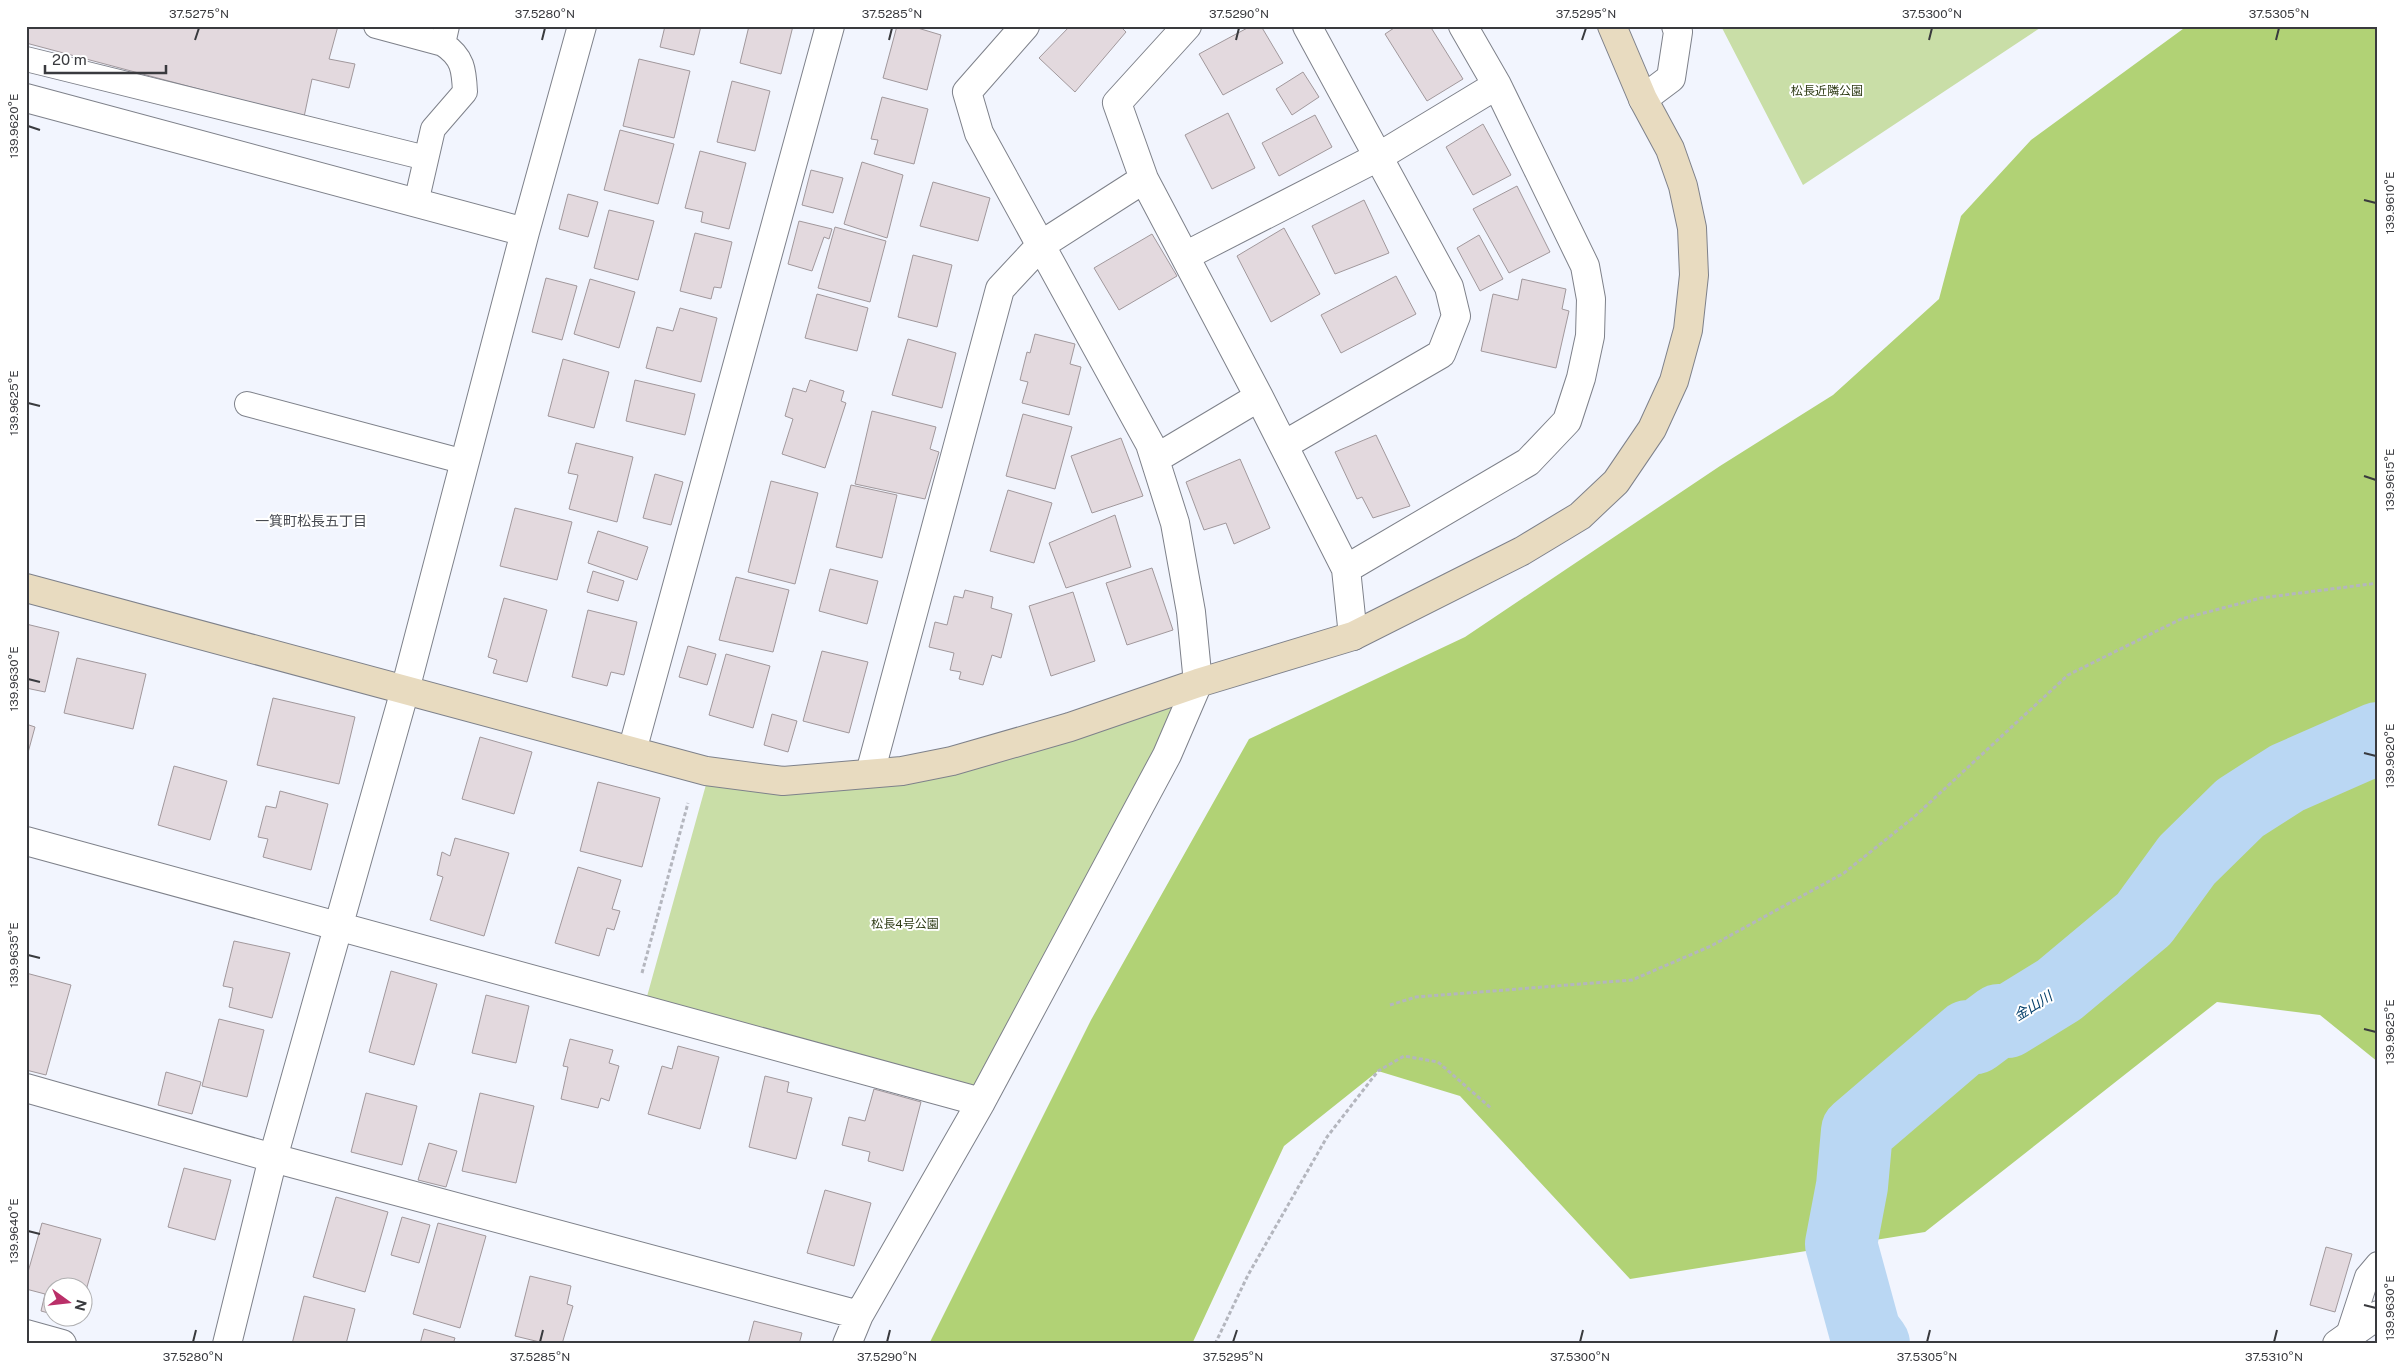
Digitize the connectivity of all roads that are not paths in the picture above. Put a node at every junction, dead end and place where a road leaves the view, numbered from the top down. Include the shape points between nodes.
1 (376, 26) edge
2 (582, 26) edge
3 (830, 26) edge
4 (1025, 26) edge
5 (1188, 26) edge
6 (1307, 26) edge
7 (1463, 26) edge
8 (1612, 26) edge
9 (1676, 26) edge
10 (445, 35) edge
11 (26, 59) edge
12 (1497, 85) junction
13 (26, 98) edge
14 (1644, 99) junction
15 (1378, 157) junction
16 (426, 158) junction
17 (1144, 179) junction
18 (416, 203) junction
19 (525, 232) junction
20 (1041, 245) junction
21 (1185, 256) junction
22 (1259, 397) junction
23 (247, 404) dead end
24 (1284, 445) junction
25 (1155, 459) junction
26 (465, 462) junction
27 (1346, 569) junction
28 (26, 588) edge
29 (1353, 636) junction
30 (1198, 683) junction
31 (405, 690) junction
32 (632, 751) junction
33 (870, 773) junction
34 (26, 841) edge
35 (338, 927) junction
36 (26, 1088) edge
37 (982, 1102) junction
38 (273, 1158) junction
39 (2378, 1264) edge
40 (859, 1315) junction
41 (2378, 1315) edge
42 (26, 1334) edge
43 (2343, 1340) edge
44 (62, 1344) edge
45 (227, 1344) edge
46 (846, 1344) edge

1 - 10 lane
2 - 19 street
3 - 32 street
4 - 20 street via 967,92 979,133
5 - 17 street via 1117,103
6 - 15 street
7 - 12 street
8 - 14 street
9 - 14 street via 1678,32 1671,78
10 - 16 lane via 464,69 465,92 433,129
11 - 16 lane
12 - 15 street
12 - 27 street via 1585,266 1590,299 1590,336 1581,378 1567,421 1528,462
13 - 18 street
14 - 29 street via 1670,149 1683,186 1692,228 1694,275 1688,330 1674,381 1652,429 1616,482 1580,516 1522,551
15 - 21 street
15 - 24 street via 1449,287 1456,316 1441,354
16 - 18 lane
17 - 20 street
17 - 21 street
18 - 19 street
19 - 26 street
20 - 25 street via 1150,444
20 - 33 street via 1000,289
21 - 22 street
22 - 24 street
22 - 25 street
23 - 26 lane
24 - 27 street
25 - 30 street via 1175,523 1191,612
26 - 31 street
27 - 29 street
28 - 31 street
29 - 30 street
30 - 33 street via 1070,727 952,761 902,771
30 - 37 street via 1167,756
31 - 32 street
31 - 35 street
32 - 33 street via 698,769 783,780
34 - 35 street
35 - 37 street
35 - 38 street
36 - 38 street
37 - 40 street
38 - 40 street
38 - 45 street
39 - 43 lane via 2367,1277
40 - 46 street
41 - 43 street
42 - 44 street

